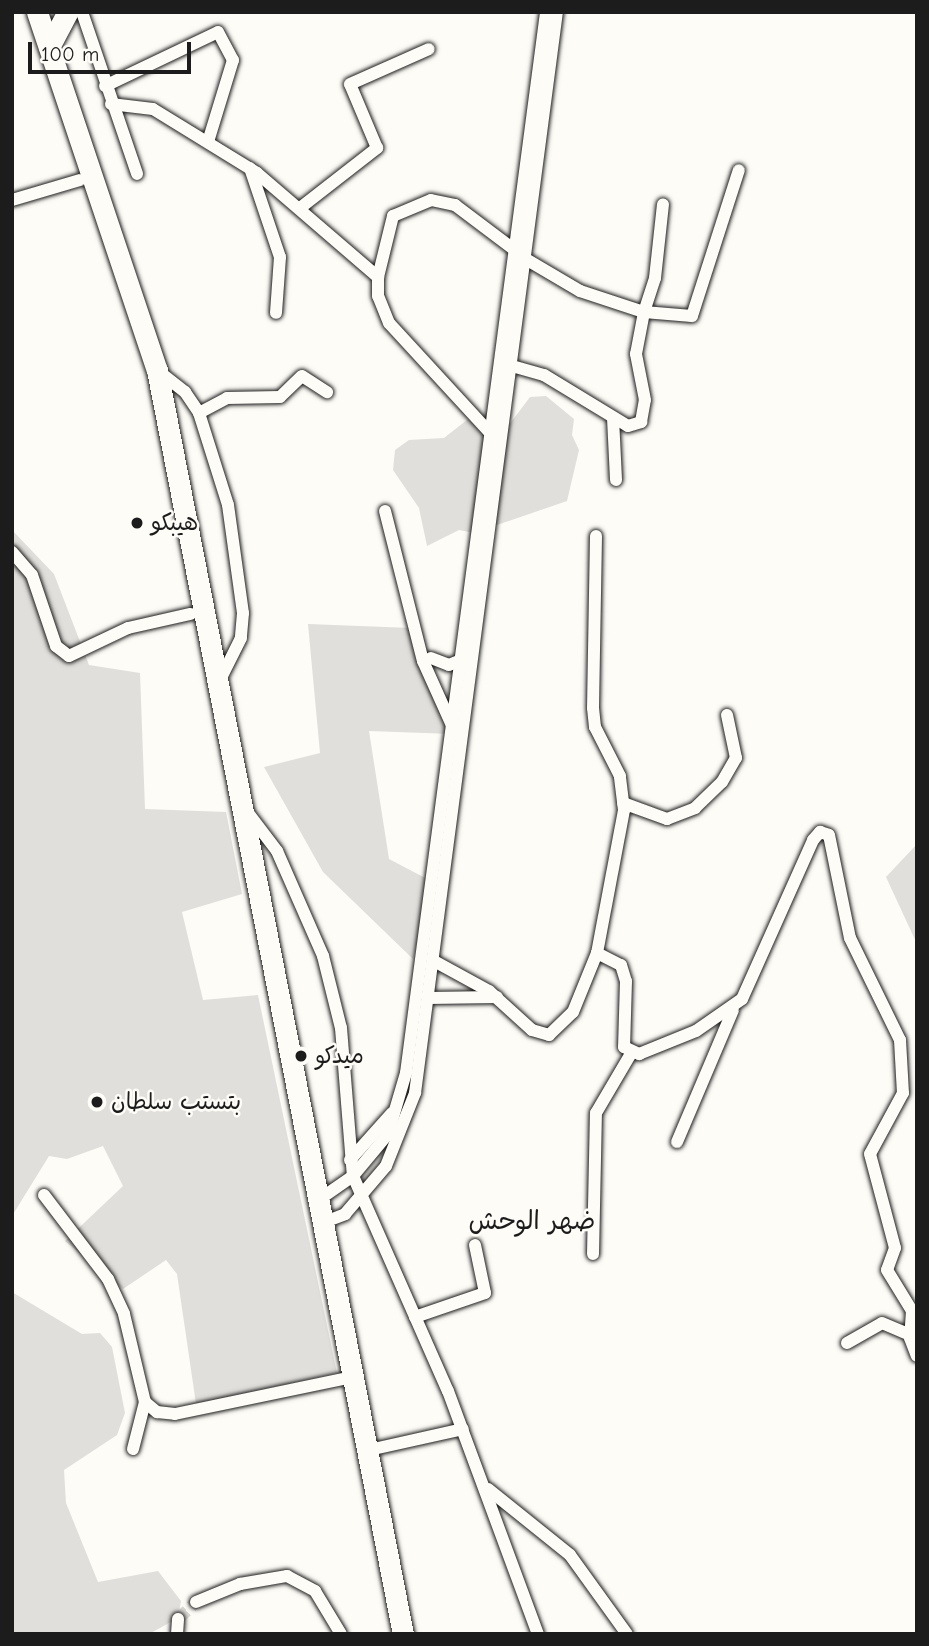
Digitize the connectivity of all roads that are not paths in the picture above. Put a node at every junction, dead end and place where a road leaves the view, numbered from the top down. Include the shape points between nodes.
1 (25, 12) edge
2 (37, 12) edge
3 (68, 12) edge
4 (82, 12) edge
5 (546, 12) edge
6 (557, 12) edge
7 (49, 47) junction
8 (429, 49) dead end
9 (105, 86) junction
10 (111, 104) junction
11 (208, 142) junction
12 (250, 168) junction
13 (739, 170) dead end
14 (137, 174) dead end
15 (80, 180) junction
16 (12, 200) edge
17 (663, 204) dead end
18 (95, 208) junction
19 (300, 208) junction
20 (520, 255) junction
21 (378, 277) junction
22 (645, 312) junction
23 (276, 313) dead end
24 (512, 366) junction
25 (157, 370) junction
26 (327, 392) dead end
27 (503, 392) junction
28 (199, 413) junction
29 (613, 418) junction
30 (492, 435) junction
31 (616, 480) dead end
32 (385, 511) dead end
33 (596, 536) dead end
34 (182, 543) junction
35 (12, 552) edge
36 (190, 614) junction
37 (414, 616) junction
38 (431, 658) junction
39 (461, 660) junction
40 (216, 688) junction
41 (727, 715) dead end
42 (458, 729) junction
43 (623, 803) junction
44 (240, 804) junction
45 (597, 953) junction
46 (434, 961) junction
47 (497, 997) junction
48 (428, 998) junction
49 (734, 1008) junction
50 (632, 1052) junction
51 (399, 1105) junction
52 (677, 1142) dead end
53 (350, 1160) junction
54 (353, 1177) junction
55 (44, 1195) dead end
56 (362, 1197) junction
57 (317, 1201) junction
58 (322, 1223) junction
59 (475, 1245) dead end
60 (593, 1254) dead end
61 (415, 1317) junction
62 (911, 1335) junction
63 (846, 1343) dead end
64 (917, 1356) edge
65 (342, 1379) junction
66 (145, 1402) junction
67 (463, 1429) junction
68 (133, 1449) dead end
69 (369, 1450) junction
70 (488, 1489) junction
71 (196, 1602) tunnel mouth
72 (178, 1619) tunnel mouth
73 (538, 1633) edge
74 (177, 1634) edge
75 (341, 1634) edge
76 (391, 1634) edge
77 (403, 1634) edge
78 (627, 1634) edge

1 - 15 highway
2 - 7 highway
3 - 7 highway
4 - 9 street
5 - 20 street
6 - 20 street
7 - 18 highway
8 - 19 street via 350,84 377,148
9 - 10 street
9 - 11 street via 218,32 233,61
10 - 11 street via 153,109
10 - 14 street
11 - 12 street
12 - 19 street
12 - 23 street via 280,257
13 - 22 street via 692,316
15 - 16 street
15 - 18 highway
17 - 22 street via 655,278
18 - 25 highway
18 - 34 highway via 144,375
19 - 21 street
20 - 21 street via 455,205 431,200 393,216
20 - 22 street via 580,291
20 - 24 street
20 - 27 street
21 - 30 street via 378,296 389,323
22 - 29 street via 636,354 645,411 635,425
24 - 27 street
24 - 29 street via 544,375
25 - 28 street via 185,392
25 - 34 highway
26 - 28 street via 302,376 280,397 227,398
27 - 30 street
27 - 42 street
28 - 40 street via 229,505 243,613 241,638
29 - 31 street
30 - 39 street
32 - 37 street
33 - 43 street via 594,718 620,776
34 - 36 highway
34 - 40 highway
35 - 36 street via 32,575 56,646 69,656 128,628
36 - 65 highway
37 - 38 street
37 - 42 street via 429,680
38 - 39 street via 449,665
38 - 42 street
39 - 42 street
40 - 44 highway
41 - 43 street via 736,758 695,808 667,819
42 - 46 street
42 - 51 street
43 - 45 street
44 - 53 street via 276,851 323,956 341,1028
44 - 57 highway
45 - 47 street via 573,1012 550,1035 532,1030
45 - 50 street via 621,965 626,981 622,1040
46 - 47 street
46 - 48 street
47 - 48 street
48 - 56 street via 411,1112 386,1166
49 - 50 street via 669,1044
49 - 52 street
49 - 62 street via 755,977 813,840 825,831 849,938 901,1041 903,1093 870,1154 895,1248 887,1270 912,1311
50 - 60 street via 596,1113
51 - 53 street
51 - 54 street via 387,1134
53 - 54 street
54 - 56 street
54 - 57 street
55 - 66 street via 117,1299
56 - 58 street via 345,1214
56 - 61 street
57 - 58 highway
58 - 69 highway
59 - 61 street via 485,1293
61 - 67 street
62 - 63 street via 883,1323
62 - 64 street
65 - 66 street via 175,1414 157,1412
65 - 76 highway
66 - 68 street
67 - 69 street
67 - 70 street
69 - 77 highway
70 - 73 street
70 - 78 street via 570,1555
71 - 75 street via 240,1584 286,1576 315,1591
72 - 74 street

